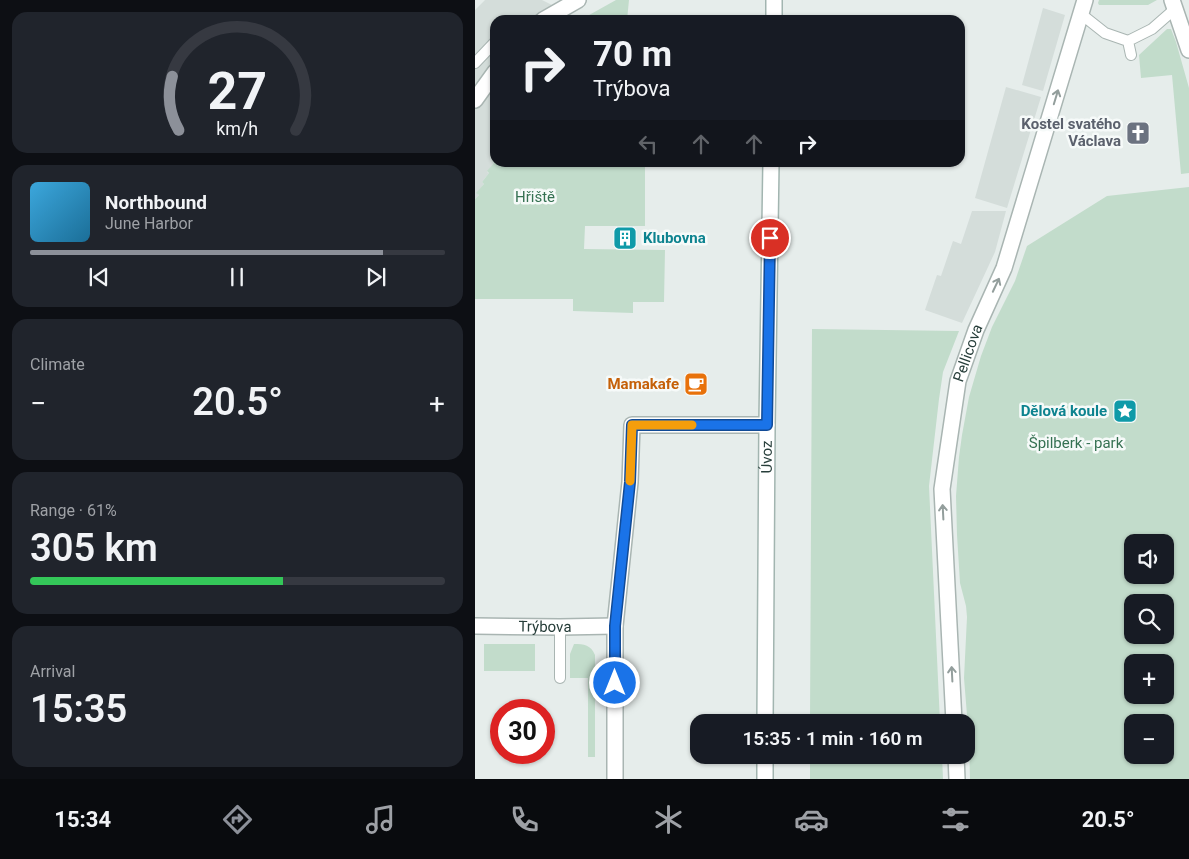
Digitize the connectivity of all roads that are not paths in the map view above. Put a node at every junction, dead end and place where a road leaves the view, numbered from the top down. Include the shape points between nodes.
1 (578, 0) edge
2 (774, 0) edge
3 (1174, 4) edge
4 (1083, 7) edge
5 (552, 15) edge
6 (773, 15) edge
7 (1128, 41) junction
8 (490, 47) edge
9 (1189, 50) edge
10 (1131, 55) dead end
11 (475, 63) edge
12 (490, 79) edge
13 (475, 100) edge
14 (771, 167) edge
15 (767, 425) junction
16 (475, 626) edge
17 (615, 626) junction
18 (560, 627) junction
19 (560, 678) dead end
20 (765, 714) edge
21 (954, 714) edge
22 (765, 764) edge
23 (956, 764) edge
24 (615, 779) edge
25 (765, 779) edge
26 (957, 779) edge

1 - 5 street
2 - 6 street
3 - 7 lane via 1152,29
3 - 9 street
4 - 7 lane via 1105,33
21 -> 4 street, Pellicova via 941,489 958,381 976,330 1004,268
7 - 10 lane
8 - 11 lane
12 - 13 street
14 - 15 street, Úvoz
15 - 17 street via 632,425 630,482
15 - 20 street, Úvoz
16 - 18 street, Trýbova
17 - 18 street, Trýbova
17 - 24 street
18 - 19 lane
22 - 25 street
23 - 26 street

